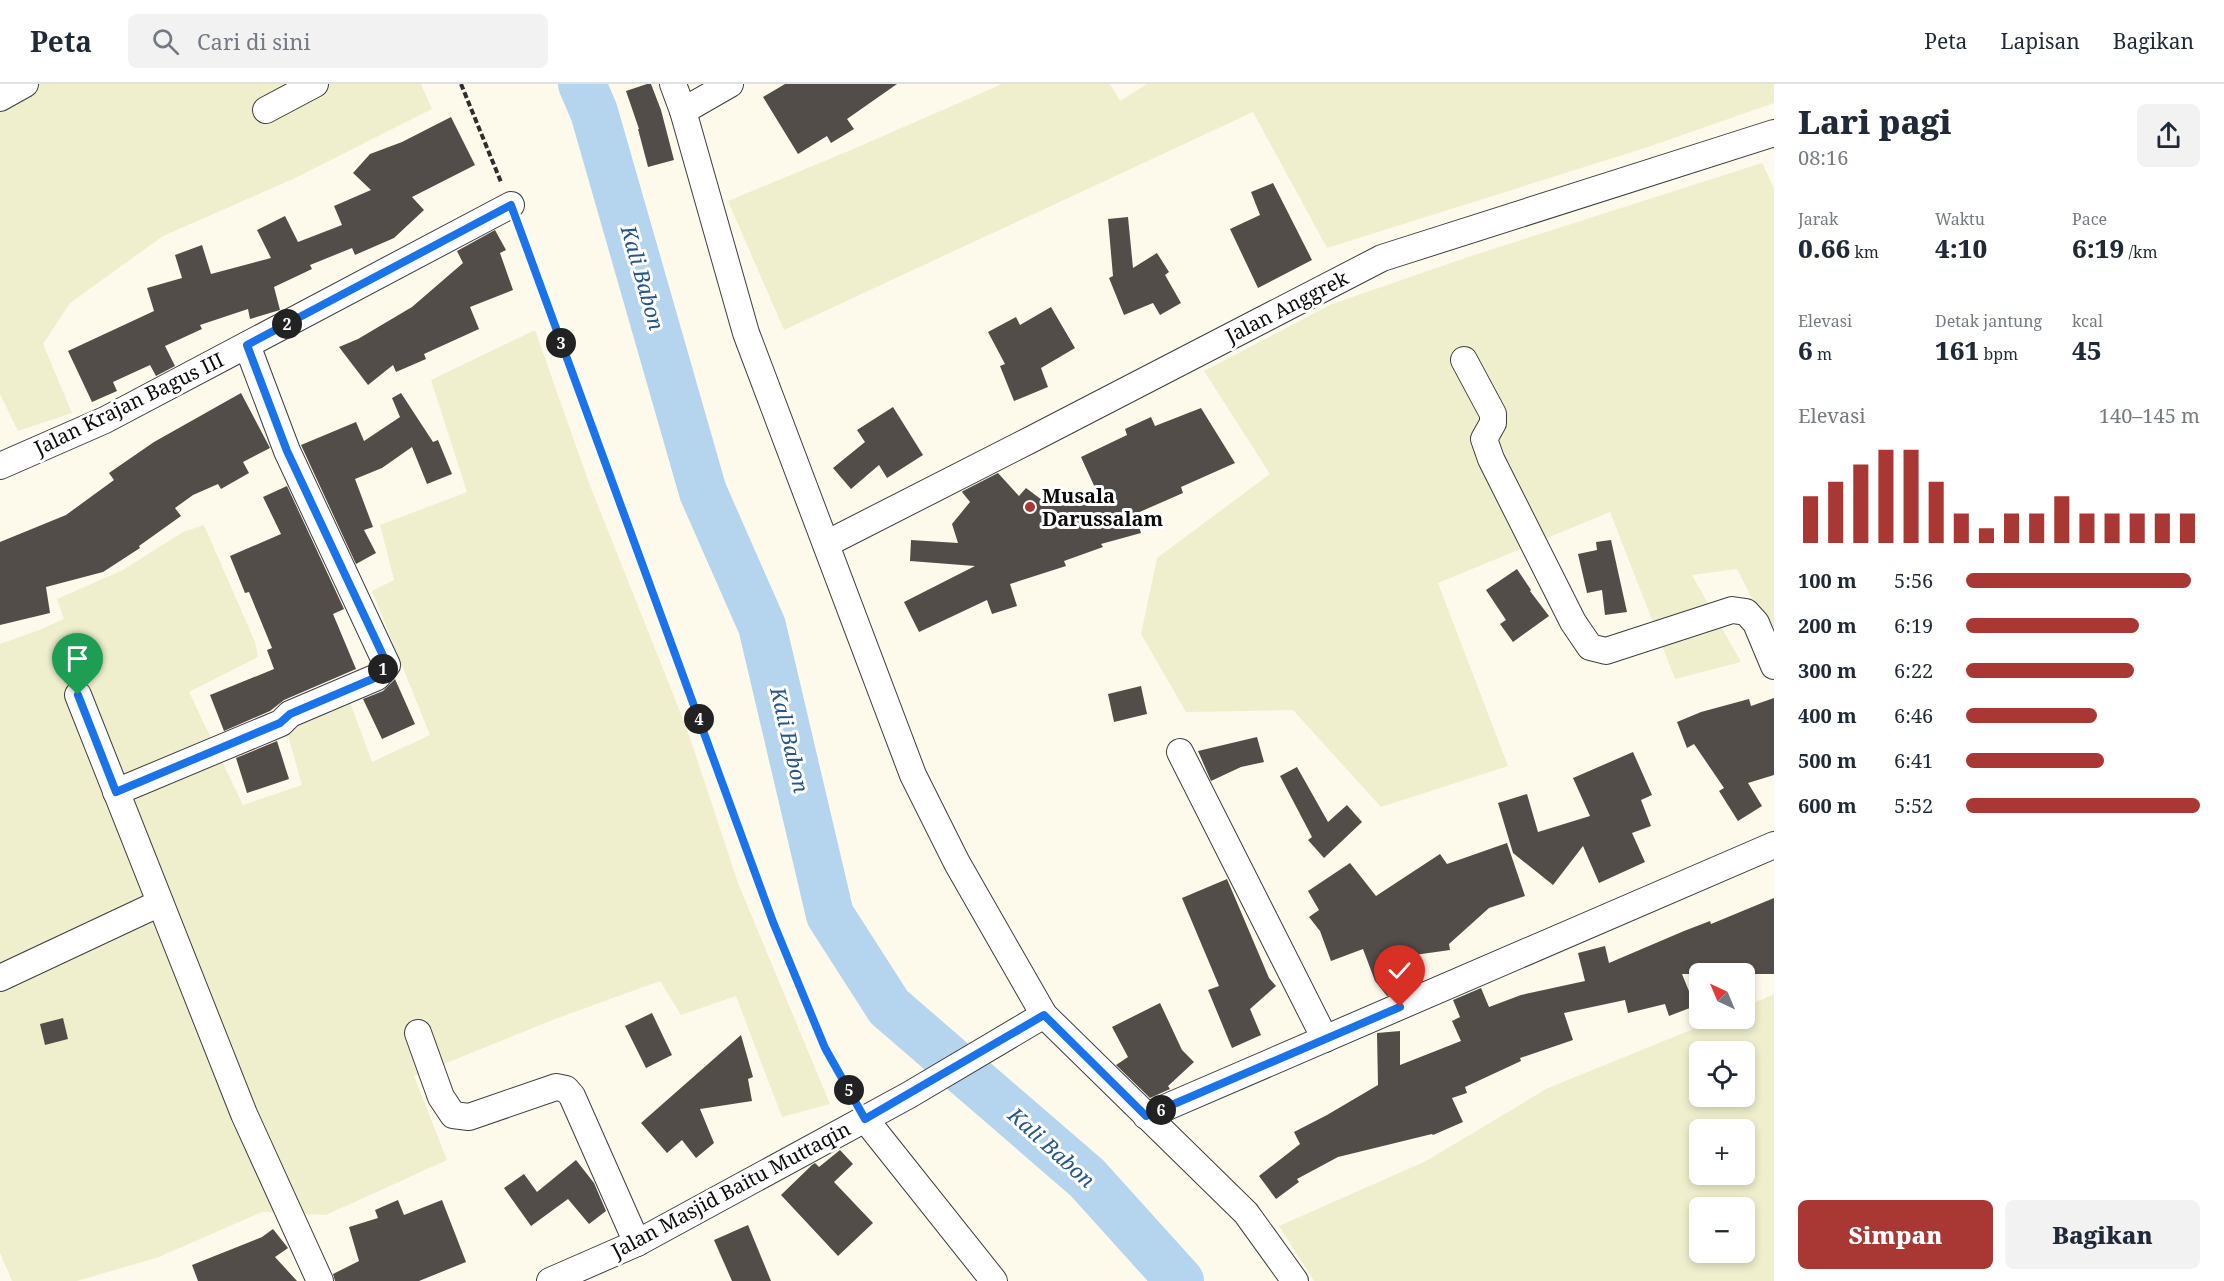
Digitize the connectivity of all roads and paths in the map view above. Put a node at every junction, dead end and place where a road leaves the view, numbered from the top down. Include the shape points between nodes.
1 (25, 84) edge
2 (315, 84) edge
3 (461, 84) edge
4 (673, 84) edge
5 (730, 84) edge
6 (0, 98) edge
7 (266, 110) dead end
8 (683, 111) junction
9 (1774, 133) edge
10 (511, 205) junction
11 (247, 345) junction
12 (1464, 360) dead end
13 (0, 466) edge
14 (825, 544) junction
15 (1774, 666) edge
16 (78, 695) dead end
17 (1180, 752) dead end
18 (116, 792) junction
19 (1774, 845) edge
20 (160, 903) junction
21 (0, 978) edge
22 (1035, 1021) junction
23 (418, 1033) dead end
24 (1325, 1040) junction
25 (1146, 1116) junction
26 (865, 1119) junction
27 (637, 1243) junction
28 (320, 1281) edge
29 (550, 1281) edge
30 (994, 1281) edge
31 (1294, 1281) edge

1 - 6 street
2 - 7 street
3 - 10 path
4 - 8 street
5 - 8 street
8 - 14 street via 746,333
9 - 14 street, Jalan Anggrek via 1382,258
10 - 11 street, Jalan Krajan Bagus III
10 - 26 path via 773,922 825,1048
11 - 13 street, Jalan Krajan Bagus III via 105,420
11 - 18 street via 287,451 387,664 377,677 290,714 280,723
12 - 15 street via 1493,414 1485,439 1491,459 1573,622 1590,647 1606,651 1732,610 1746,612 1756,623
14 - 22 street via 913,775
16 - 18 street
17 - 24 street
18 - 20 street
19 - 24 street
20 - 21 street
20 - 28 street via 244,1114
22 - 25 street
22 - 26 street, Jalan Masjid Baitu Muttaqin
23 - 27 street via 441,1097 453,1115 470,1117 556,1087 566,1089
24 - 25 street
25 - 31 street via 1246,1213
26 - 27 street, Jalan Masjid Baitu Muttaqin
26 - 30 street
27 - 29 street, Jalan Masjid Baitu Muttaqin

